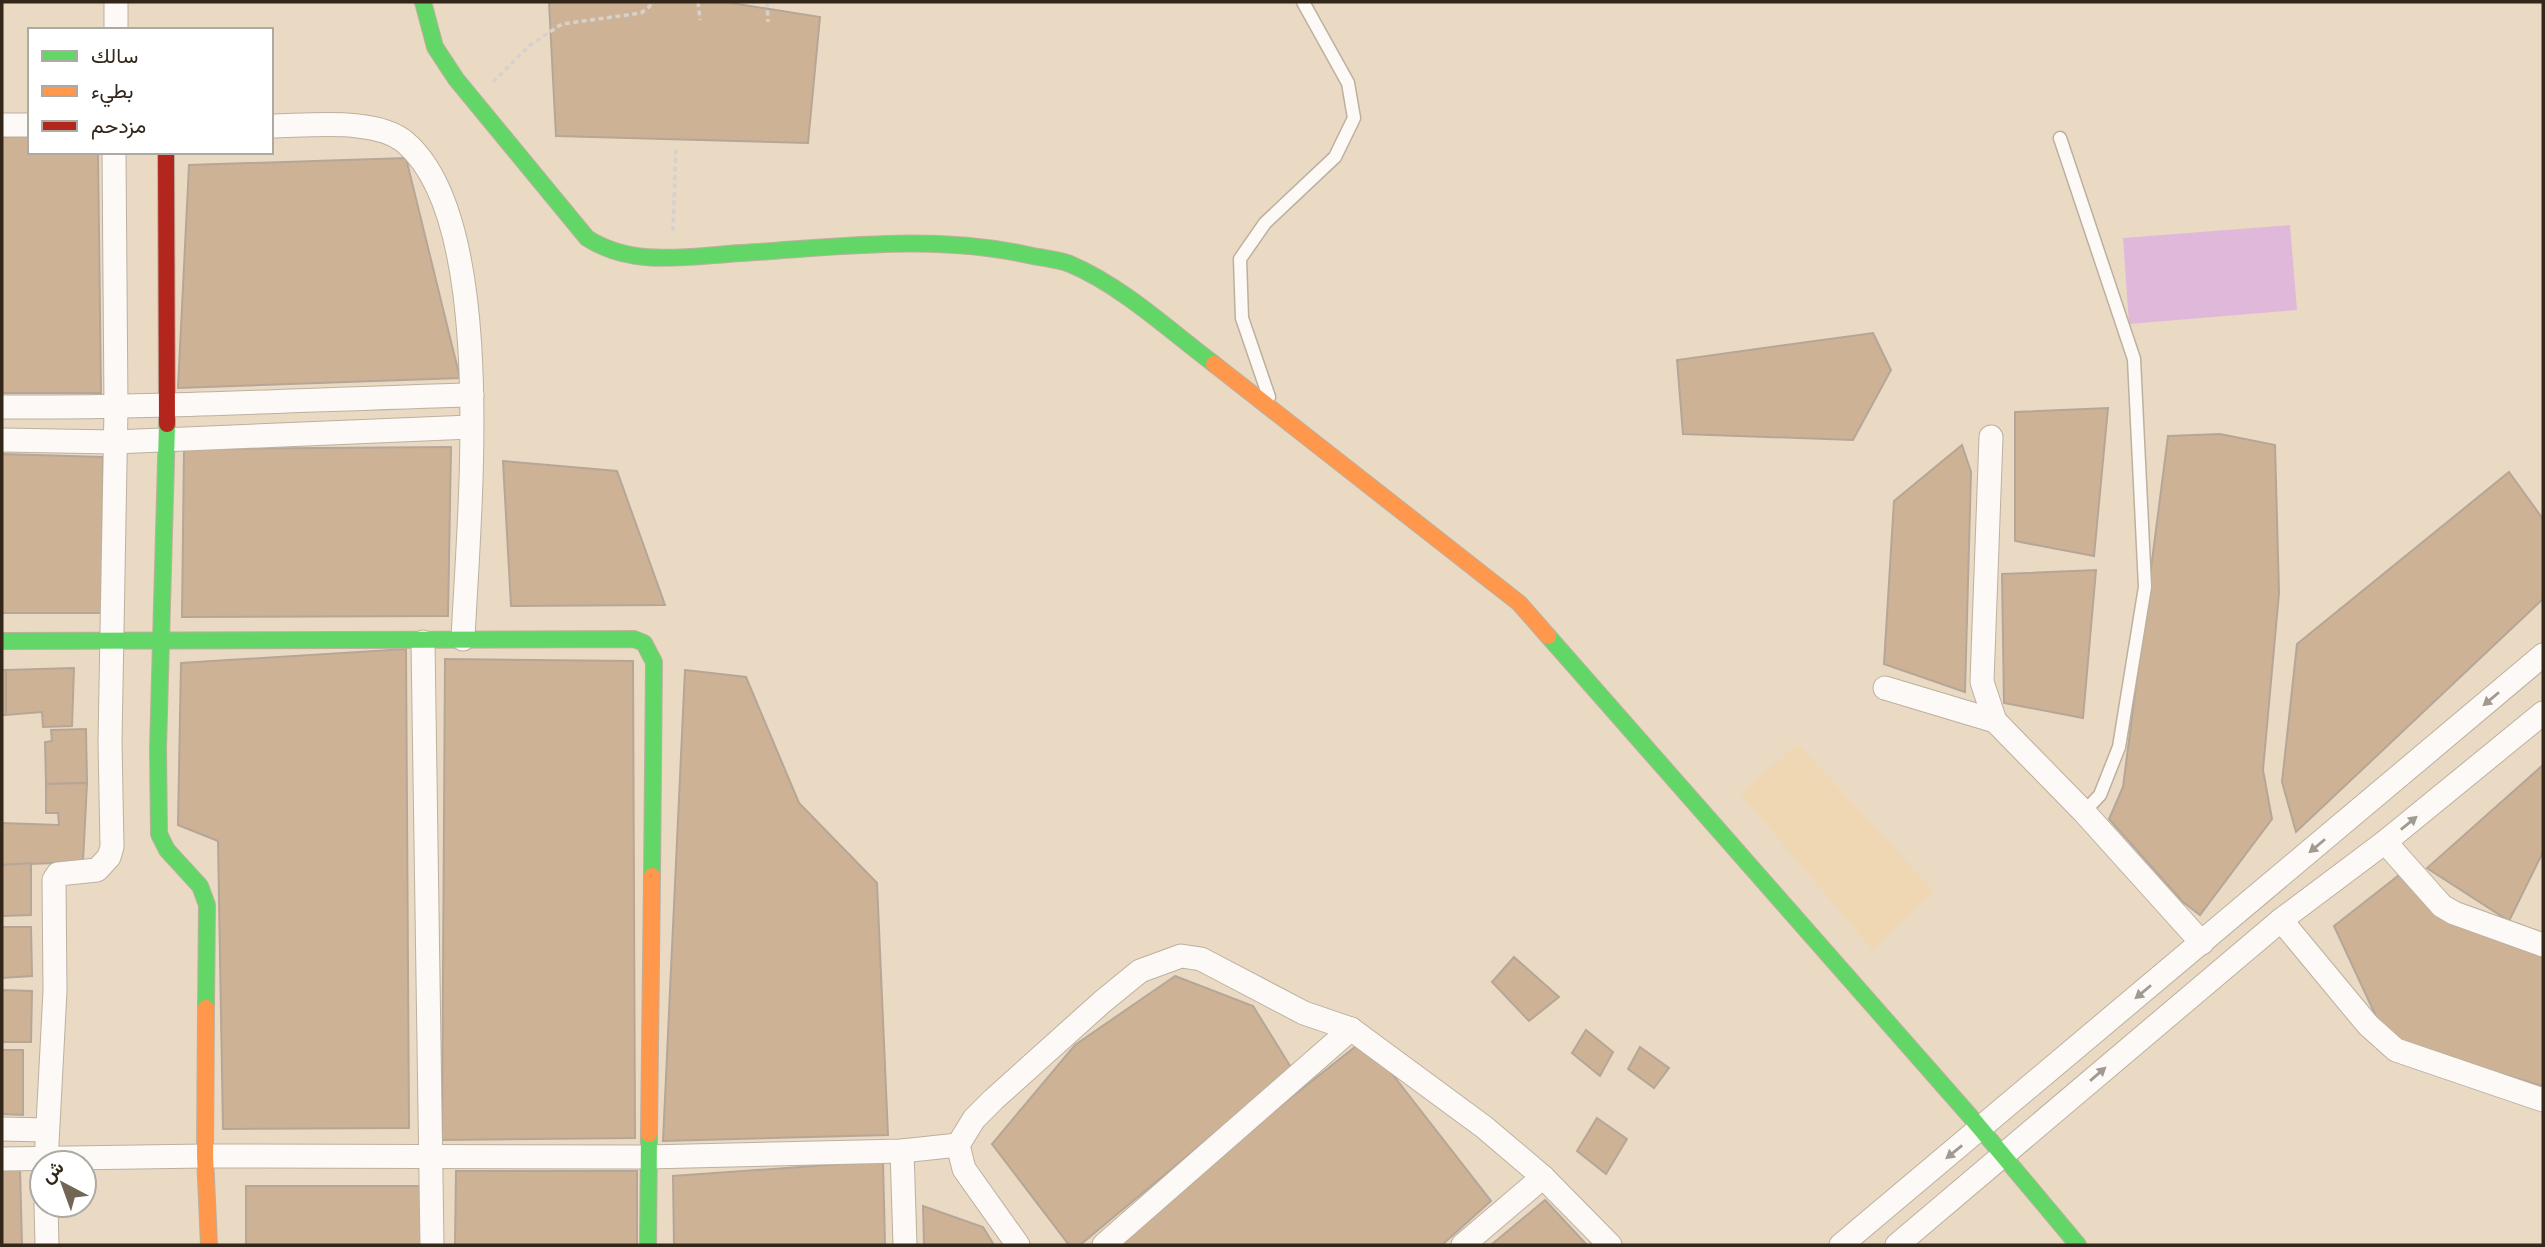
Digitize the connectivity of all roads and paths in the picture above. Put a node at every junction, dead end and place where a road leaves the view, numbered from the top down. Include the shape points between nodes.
1 (116, 2) edge
2 (423, 2) edge
3 (650, 2) edge
4 (698, 2) edge
5 (767, 2) edge
6 (1303, 2) edge
7 (700, 20) dead end
8 (768, 22) dead end
9 (116, 28) edge
10 (474, 100) junction
11 (2, 125) edge
12 (28, 125) edge
13 (273, 126) edge
14 (2060, 138) dead end
15 (676, 146) dead end
16 (114, 154) edge
17 (166, 154) edge
18 (672, 258) junction
19 (472, 395) junction
20 (168, 403) junction
21 (2, 407) edge
22 (116, 408) junction
23 (1273, 409) junction
24 (471, 427) junction
25 (167, 437) junction
26 (1991, 437) dead end
27 (2, 440) edge
28 (114, 442) junction
29 (160, 639) junction
30 (463, 639) junction
31 (2, 641) edge
32 (113, 641) junction
33 (423, 642) junction
34 (2543, 655) edge
35 (1885, 688) dead end
36 (2543, 713) edge
37 (1995, 721) junction
38 (2084, 812) junction
39 (2385, 842) junction
40 (2281, 920) junction
41 (2202, 943) junction
42 (2543, 945) edge
43 (1351, 1029) junction
44 (2543, 1100) edge
45 (2, 1129) edge
46 (1982, 1129) junction
47 (46, 1130) junction
48 (958, 1145) junction
49 (46, 1149) edge
50 (902, 1152) junction
51 (205, 1156) junction
52 (432, 1157) junction
53 (647, 1157) junction
54 (2004, 1157) junction
55 (2, 1159) edge
56 (98, 1160) edge
57 (28, 1161) edge
58 (1544, 1177) junction
59 (47, 1219) edge
60 (47, 1245) edge
61 (209, 1245) edge
62 (432, 1245) edge
63 (648, 1245) edge
64 (905, 1245) edge
65 (1018, 1245) edge
66 (1104, 1245) edge
67 (1462, 1245) edge
68 (1610, 1245) edge
69 (1841, 1245) edge
70 (1897, 1245) edge
71 (2078, 1245) edge

1 - 9 street
2 - 10 street via 435,47
3 - 10 path via 641,13 562,24 530,45
4 - 7 path
5 - 8 path
6 - 23 lane via 1348,83 1354,118 1335,158 1265,223 1240,259 1242,318
10 - 18 street via 587,238 619,255
11 - 12 street
13 - 19 street via 342,125 383,131 405,141 423,162 442,194 454,239 465,296
14 - 38 lane via 2134,359 2145,587 2119,747 2100,795
15 - 18 path
16 - 22 street
17 - 20 street
18 - 23 street via 922,242 1027,252 1069,264 1119,293
19 - 20 street
19 - 24 street
20 - 22 street
20 - 25 street
21 - 22 street
22 - 28 street
23 - 46 street via 1518,603
24 - 25 street
24 - 30 street
25 - 28 street
25 - 29 street
26 - 37 street via 1982,682
27 - 28 street
28 - 32 street
29 - 32 street
29 - 33 street
29 - 51 street via 159,834 167,850 200,886 207,905
30 - 33 street
30 - 53 street via 634,639 650,651 654,662
31 - 32 street
32 - 47 street via 112,846 97,870 58,874 54,880 55,992
33 - 52 street
34 -> 41 street
35 - 37 street
39 -> 36 street
37 - 38 street
38 - 41 street
39 - 40 street
39 - 42 street via 2454,914
40 - 44 street via 2368,1025 2396,1049
54 -> 40 street
41 -> 46 street
43 - 48 street via 1304,1013 1202,959 1181,956 1161,961 1140,971 1032,1064 974,1119
43 - 58 street via 1420,1077
43 - 66 street
45 - 47 street
46 - 54 street
46 -> 69 street
47 - 49 street
48 - 50 street
48 - 65 street via 964,1169
50 - 53 street
50 - 64 street
51 - 52 street
51 - 56 street
51 - 61 street
52 - 53 street
52 - 62 street
53 - 63 street
54 - 70 street
54 - 71 street
55 - 57 street
58 - 67 street
58 - 68 street
59 - 60 street

